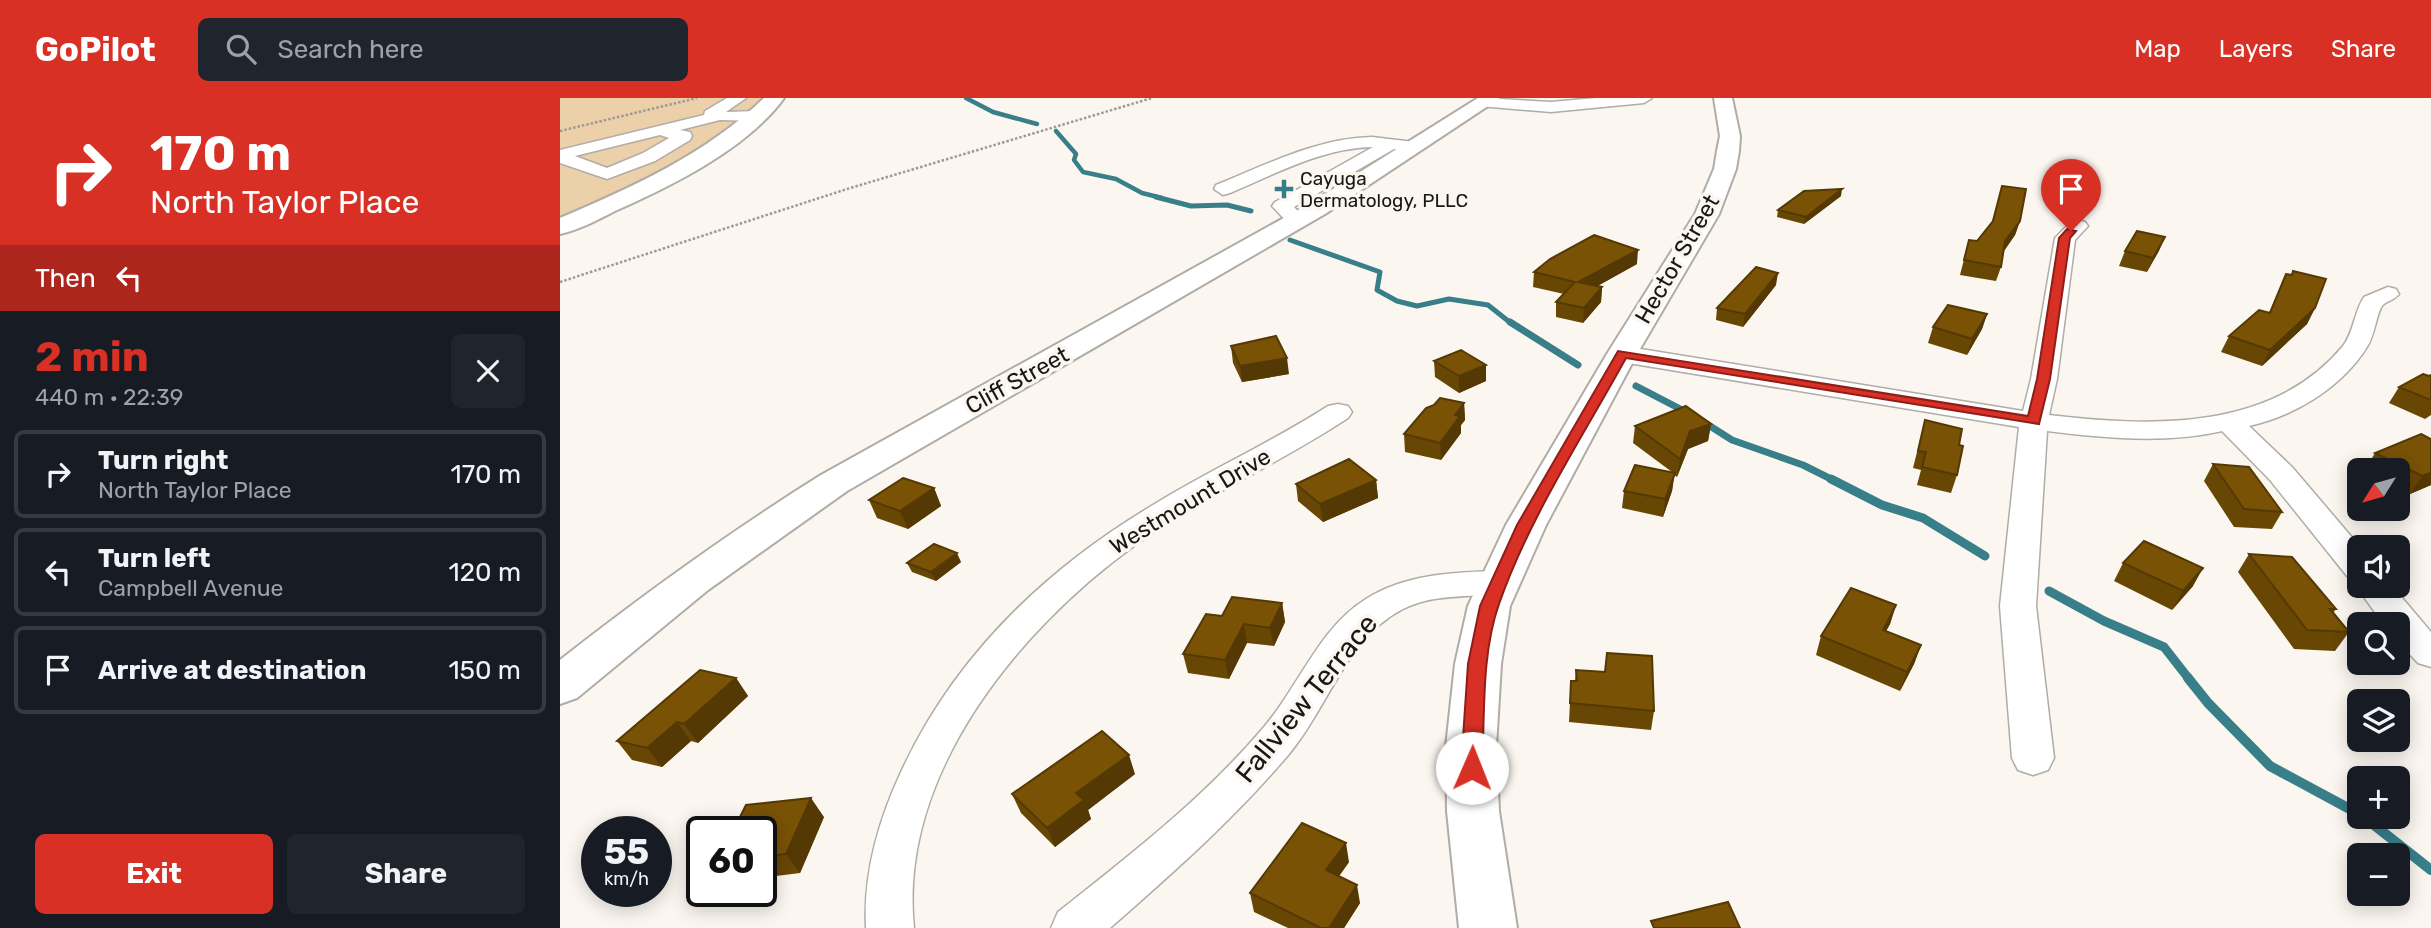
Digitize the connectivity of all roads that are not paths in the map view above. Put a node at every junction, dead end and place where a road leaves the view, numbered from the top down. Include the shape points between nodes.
1 (738, 98) edge
2 (775, 98) edge
3 (1644, 98) edge
4 (1723, 98) edge
5 (1487, 100) edge
6 (757, 116) junction
7 (714, 117) junction
8 (658, 130) junction
9 (1403, 145) junction
10 (560, 156) edge
11 (1296, 159) junction
12 (1355, 174) junction
13 (1223, 189) dead end
14 (2078, 226) dead end
15 (560, 227) edge
16 (2388, 294) dead end
17 (1622, 354) junction
18 (1338, 412) dead end
19 (2034, 421) junction
20 (2228, 422) junction
21 (2347, 553) edge
22 (1500, 582) junction
23 (2382, 598) edge
24 (2431, 654) edge
25 (560, 686) edge
26 (2033, 758) dead end
27 (890, 928) edge
28 (1075, 928) edge
29 (1488, 928) edge

1 - 7 street via 711,114
2 - 6 main road
3 - 5 street via 1551,107
4 - 17 main road, Hector Street via 1730,136 1725,169 1707,214
5 - 9 main road, Cliff Street
6 - 7 street
6 - 15 main road via 693,160
7 - 8 street
8 - 10 street
8 - 10 street via 684,136 607,174
9 - 11 street via 1350,144
9 - 12 main road, Cliff Street
11 - 12 street
11 - 13 street
12 - 25 main road, Cliff Street via 1297,221 803,502 700,573
14 - 19 street via 2065,238
16 - 20 street via 2372,302 2359,339 2331,375 2277,408
17 - 19 street
17 - 22 main road, Hector Street via 1525,525
18 - 27 street, Westmount Drive via 1108,548 1066,580 985,666 925,762 906,813 893,867
19 - 20 street via 2152,431
19 - 26 street via 2018,606
20 - 21 street via 2255,444
22 - 28 street, Fallview Terrace via 1471,582 1400,595 1362,619 1286,729 1245,778
22 - 29 main road, Hector Street via 1489,606 1479,657 1471,747 1473,811
23 - 24 street

